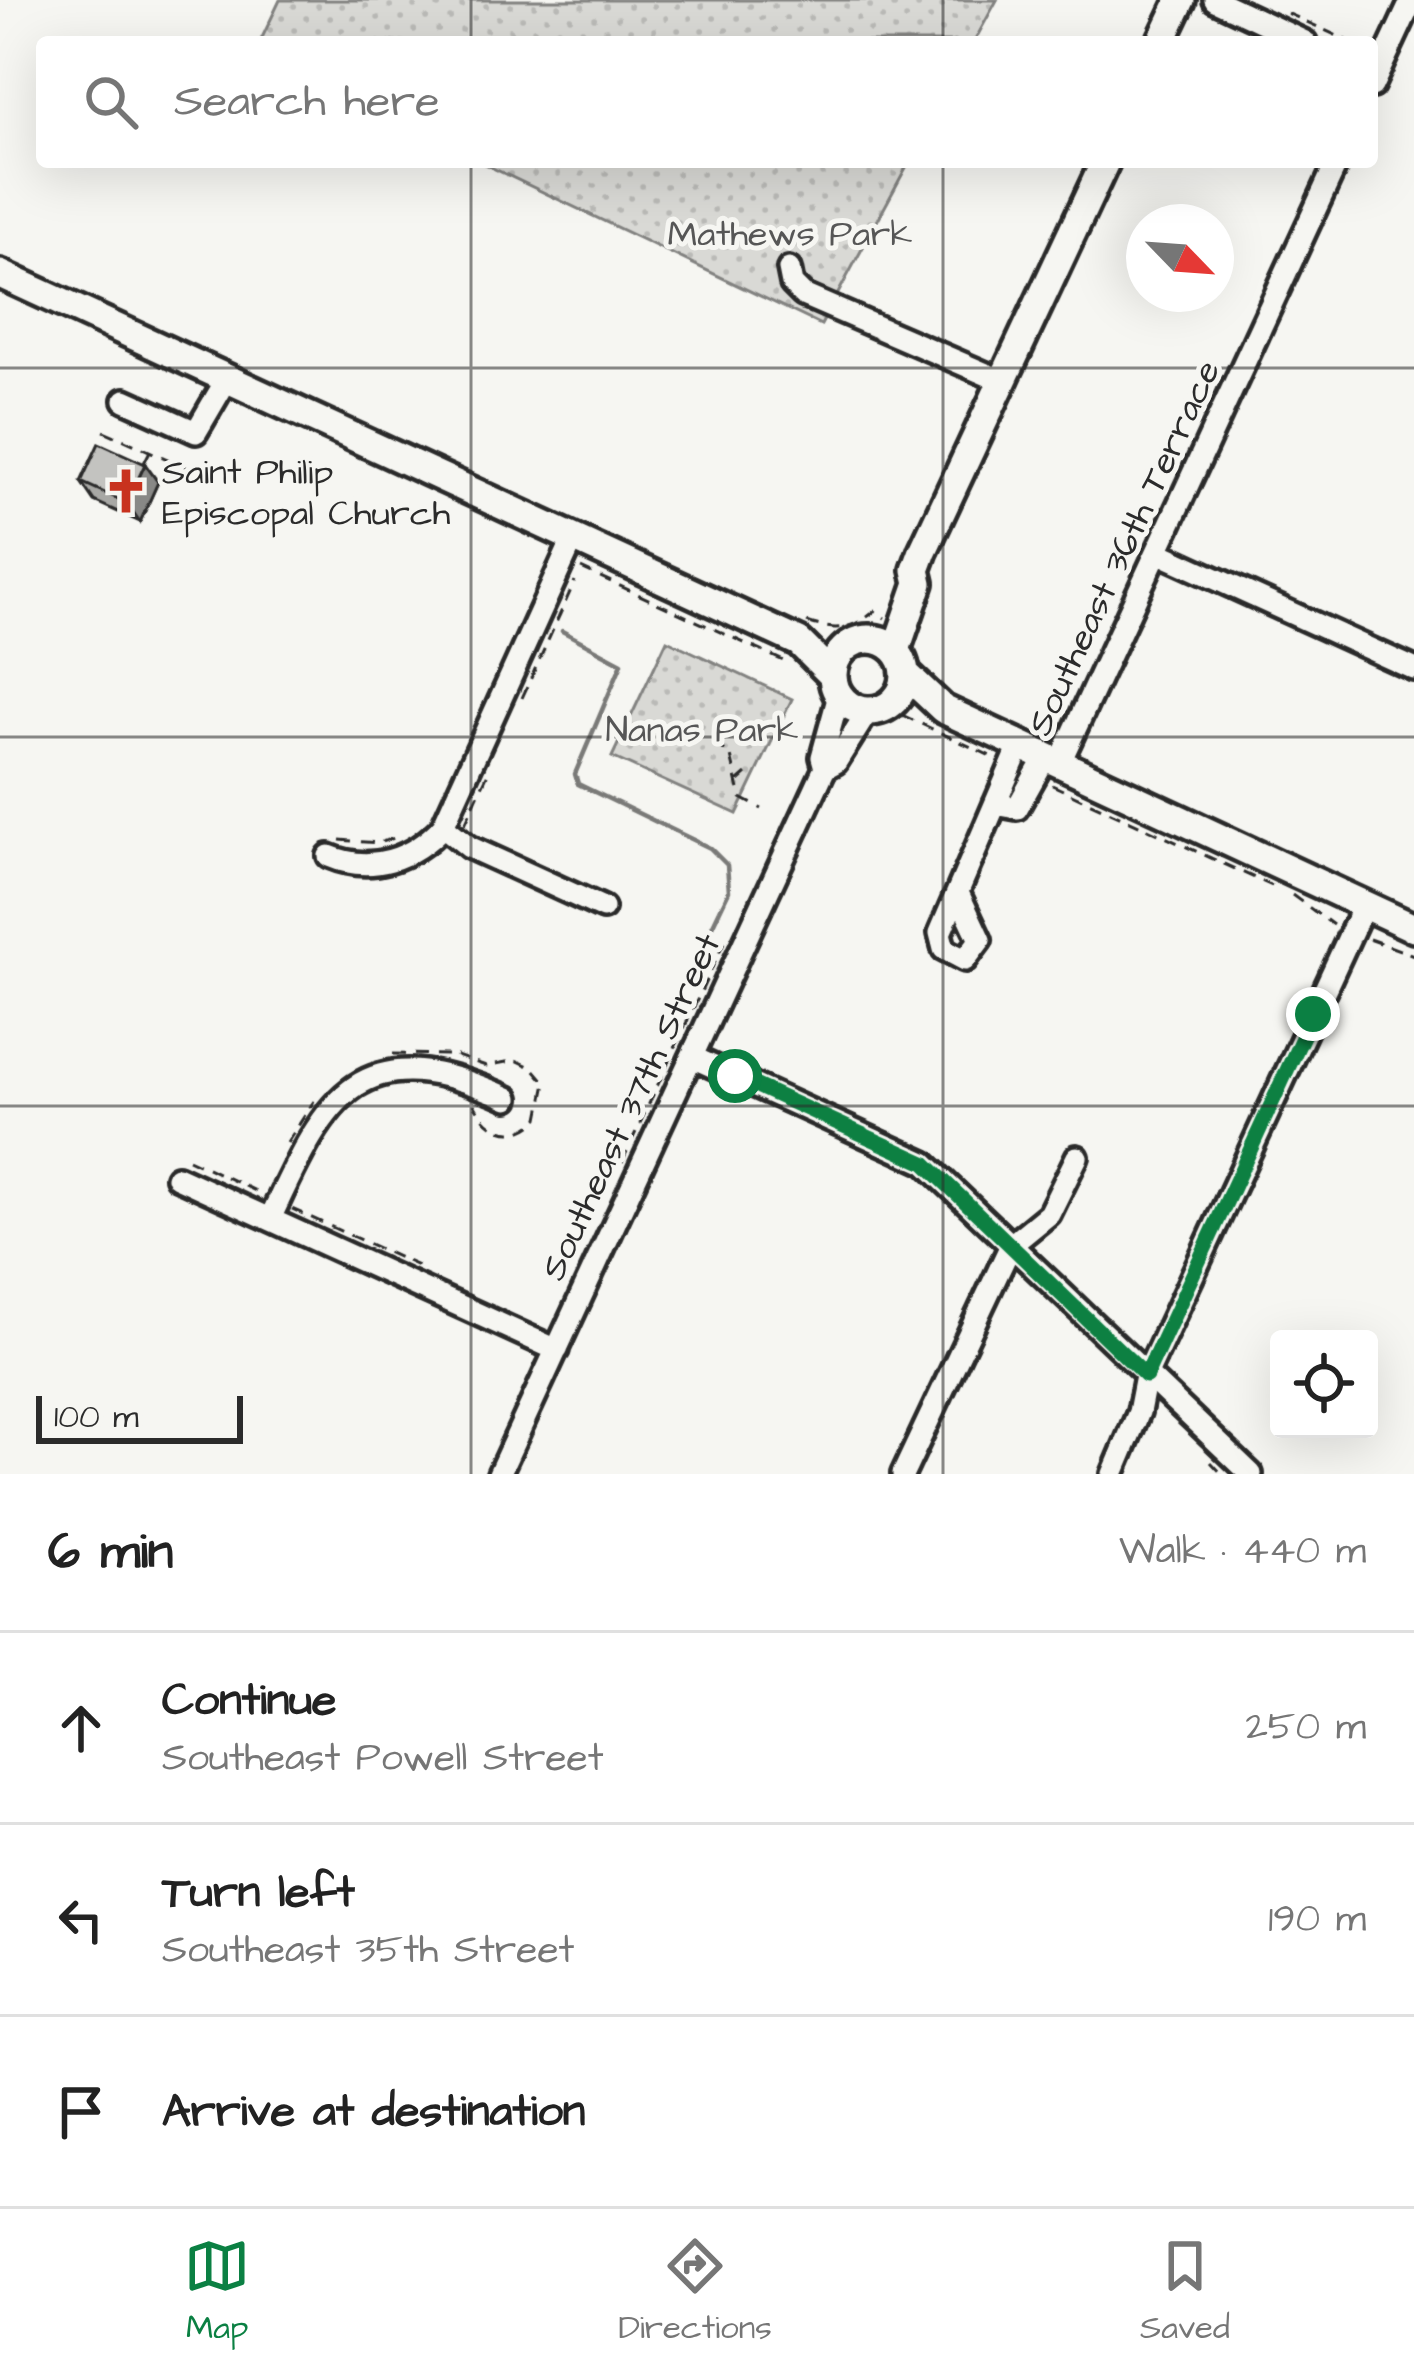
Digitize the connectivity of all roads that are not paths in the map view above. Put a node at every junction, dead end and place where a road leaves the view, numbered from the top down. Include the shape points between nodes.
1 (1181, 0) edge
2 (1215, 0) edge
3 (1412, 0) edge
4 (1164, 36) edge
5 (1292, 36) edge
6 (1378, 70) edge
7 (1102, 168) edge
8 (1334, 168) edge
9 (789, 269) dead end
10 (0, 274) edge
11 (227, 379) junction
12 (1002, 381) junction
13 (125, 400) dead end
14 (574, 537) junction
15 (1156, 552) junction
16 (811, 634) junction
17 (884, 642) junction
18 (1414, 670) edge
19 (836, 685) junction
20 (943, 709) junction
21 (870, 715) junction
22 (1034, 762) junction
23 (825, 768) junction
24 (449, 832) junction
25 (328, 856) road end
26 (959, 895) dead end
27 (1364, 905) junction
28 (603, 908) dead end
29 (1414, 928) edge
30 (682, 1062) junction
31 (508, 1097) dead end
32 (1077, 1157) dead end
33 (182, 1168) road end
34 (269, 1210) junction
35 (1011, 1245) junction
36 (556, 1350) junction
37 (1146, 1376) junction
38 (499, 1474) edge
39 (903, 1474) edge
40 (1113, 1474) edge
41 (1251, 1474) edge

1 - 4 main road
2 - 5 street
3 - 6 street
7 - 12 main road
8 - 15 street, Southeast 36th Terrace
9 - 12 street via 803,295
10 - 11 main road
11 - 13 street via 196,432
11 - 14 main road
12 - 17 main road via 916,570 904,579
14 - 16 main road
14 - 24 street
15 - 18 street
15 - 22 street, Southeast 36th Terrace
16 - 17 main road
16 - 19 main road
17 - 19 main road
17 - 20 main road
17 - 21 main road
19 - 21 main road
19 - 23 street, Southeast 37th Street
20 - 21 main road
20 - 22 main road
21 - 23 street, Southeast 37th Street
22 - 26 street, Southeast 36th Terrace via 995,804
22 - 27 main road
23 - 30 street, Southeast 37th Street
24 - 25 street via 391,861
24 - 28 street
27 - 29 main road
27 - 37 street
30 - 35 street via 908,1152
30 - 36 street, Southeast 37th Street
31 - 34 street via 438,1071 396,1071 363,1082 316,1123
32 - 35 street via 1049,1214
33 - 34 street
34 - 36 street
35 - 37 street
35 - 39 street
36 - 38 street, Southeast 37th Street
37 - 40 street
37 - 41 street

